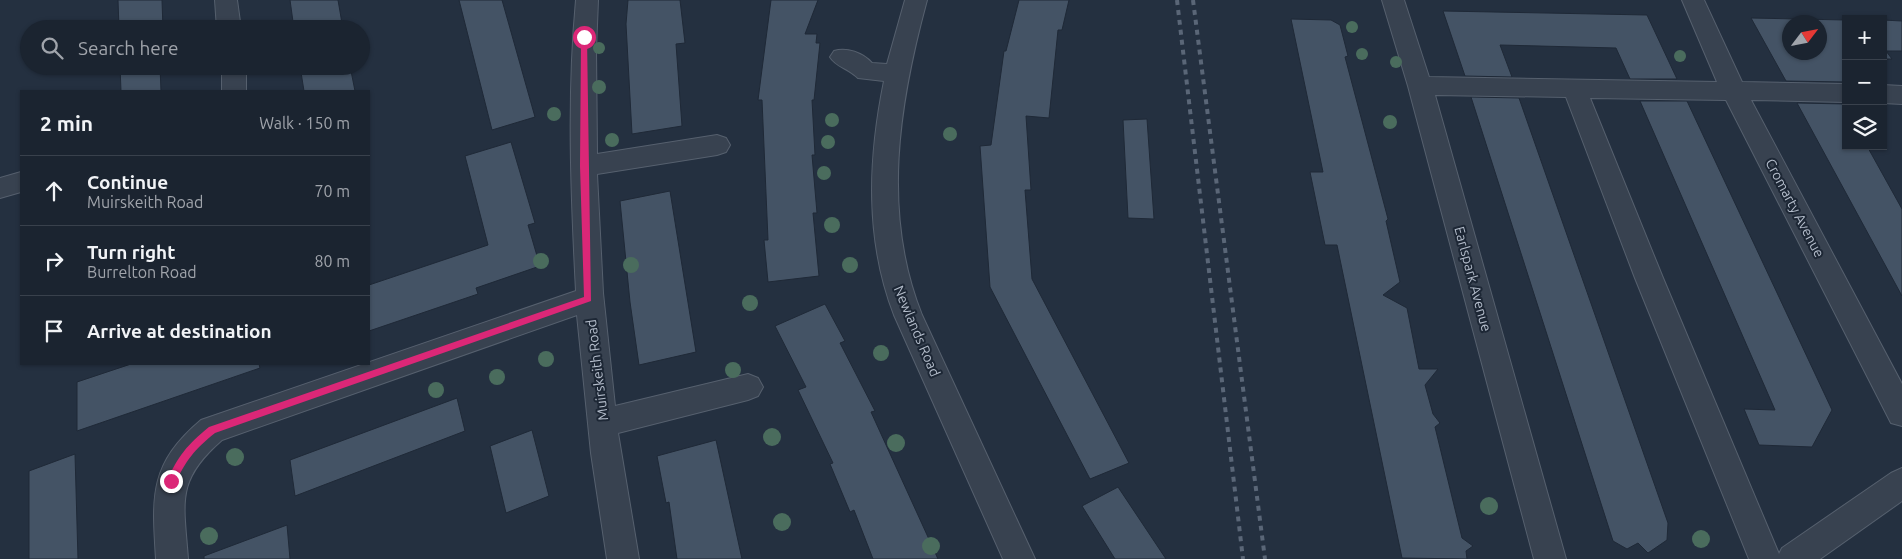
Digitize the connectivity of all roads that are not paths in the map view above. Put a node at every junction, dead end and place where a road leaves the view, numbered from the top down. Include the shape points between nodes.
1 (226, 0) edge
2 (587, 0) edge
3 (916, 0) edge
4 (1393, 0) edge
5 (1693, 0) edge
6 (228, 20) edge
7 (842, 57) dead end
8 (897, 73) junction
9 (234, 75) edge
10 (1420, 86) junction
11 (1574, 87) junction
12 (234, 90) edge
13 (1733, 90) junction
14 (1842, 93) edge
15 (1887, 94) edge
16 (1902, 95) edge
17 (717, 145) dead end
18 (584, 166) junction
19 (20, 182) edge
20 (0, 188) edge
21 (588, 299) junction
22 (748, 387) dead end
23 (1902, 413) edge
24 (603, 423) junction
25 (1902, 483) edge
26 (172, 559) edge
27 (624, 559) edge
28 (1019, 559) edge
29 (1550, 559) edge
30 (1765, 559) edge
31 (1793, 559) edge

1 - 6 street
2 - 18 street, Muirskeith Road
3 - 8 street, Newlands Road
4 - 10 street, Earlspark Avenue
5 - 13 street, Cromarty Avenue
7 - 8 street via 858,63 866,72
8 - 28 street, Newlands Road via 883,184 886,232 894,277 908,315
9 - 12 street
10 - 11 street
10 - 29 street, Earlspark Avenue
11 - 13 street
11 - 30 street
13 - 14 street
13 - 23 street, Cromarty Avenue
15 - 16 street
17 - 18 street
18 - 21 street, Muirskeith Road
19 - 20 street
21 - 24 street, Muirskeith Road
21 - 26 street via 212,430 191,447 171,481 168,501
22 - 24 street
24 - 27 street, Muirskeith Road
25 - 31 street

